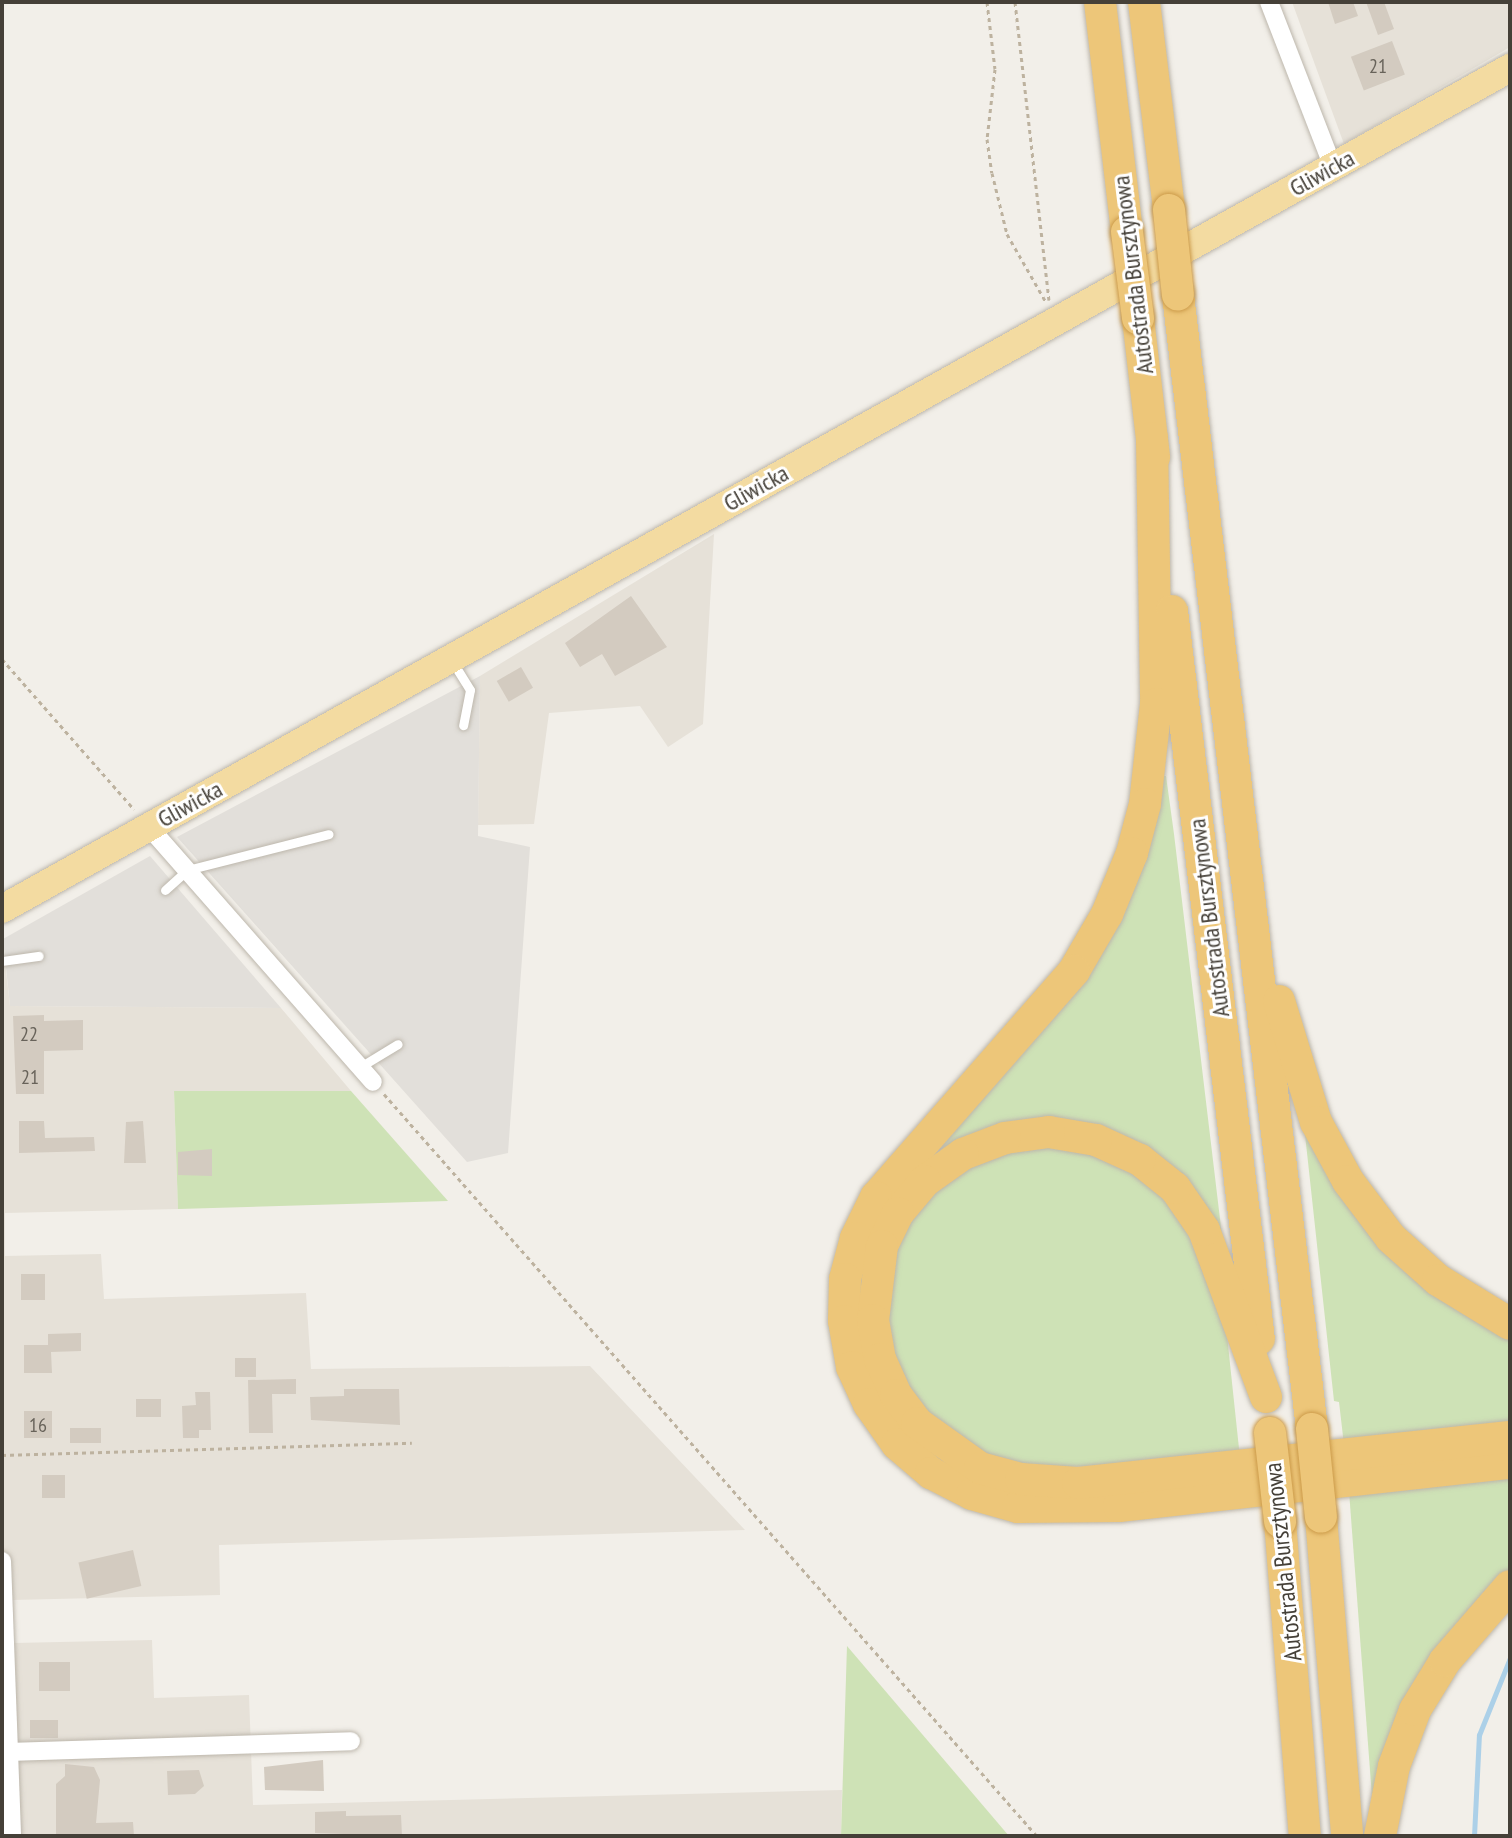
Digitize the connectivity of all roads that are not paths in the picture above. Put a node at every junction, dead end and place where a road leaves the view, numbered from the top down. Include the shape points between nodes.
1 (1100, 2) edge
2 (1144, 2) edge
3 (1269, 2) edge
4 (1510, 68) edge
5 (1333, 167) junction
6 (1152, 438) junction
7 (450, 659) junction
8 (463, 725) dead end
9 (149, 827) junction
10 (329, 834) dead end
11 (187, 870) junction
12 (1248, 880) junction
13 (165, 890) dead end
14 (2, 909) edge
15 (39, 956) dead end
16 (2, 961) edge
17 (398, 1044) dead end
18 (360, 1067) junction
19 (373, 1082) road end
20 (1510, 1324) edge
21 (1266, 1397) junction
22 (1510, 1437) edge
23 (1510, 1463) edge
24 (2, 1561) edge
25 (1510, 1586) edge
26 (351, 1741) dead end
27 (9, 1752) junction
28 (12, 1836) edge
29 (1305, 1836) edge
30 (1347, 1836) edge
31 (1380, 1836) edge

1 - 6 highway, Autostrada Bursztynowa, bridge
2 - 12 highway, Autostrada Bursztynowa, bridge
3 - 5 street
4 - 5 main road, Gliwicka
5 - 7 main road, Gliwicka
6 - 21 highway, Autostrada Bursztynowa
6 - 23 highway via 1156,704 1145,804 1132,853 1107,914 1074,971 876,1197 856,1238 845,1279 844,1321 852,1367 897,1444 972,1494 1018,1507 1119,1506
7 - 8 lane via 470,690
7 - 9 main road, Gliwicka
9 - 11 street
9 - 14 main road, Gliwicka
10 - 11 lane
11 - 13 lane
11 - 18 street
12 - 20 highway via 1291,1048 1316,1122 1348,1181 1414,1259
12 - 30 highway, Autostrada Bursztynowa, bridge via 1312,1429
15 - 16 lane
17 - 18 lane
18 - 19 street
21 - 22 highway via 1204,1230 1175,1188 1140,1160 1096,1140 1049,1132 1005,1138 963,1154 925,1181 898,1213 882,1246 873,1320 891,1383 917,1423 980,1468 1021,1479 1078,1483
21 - 29 highway, Autostrada Bursztynowa, bridge
24 - 27 street
25 - 31 highway via 1462,1639 1415,1710 1394,1766
26 - 27 street
27 - 28 street

